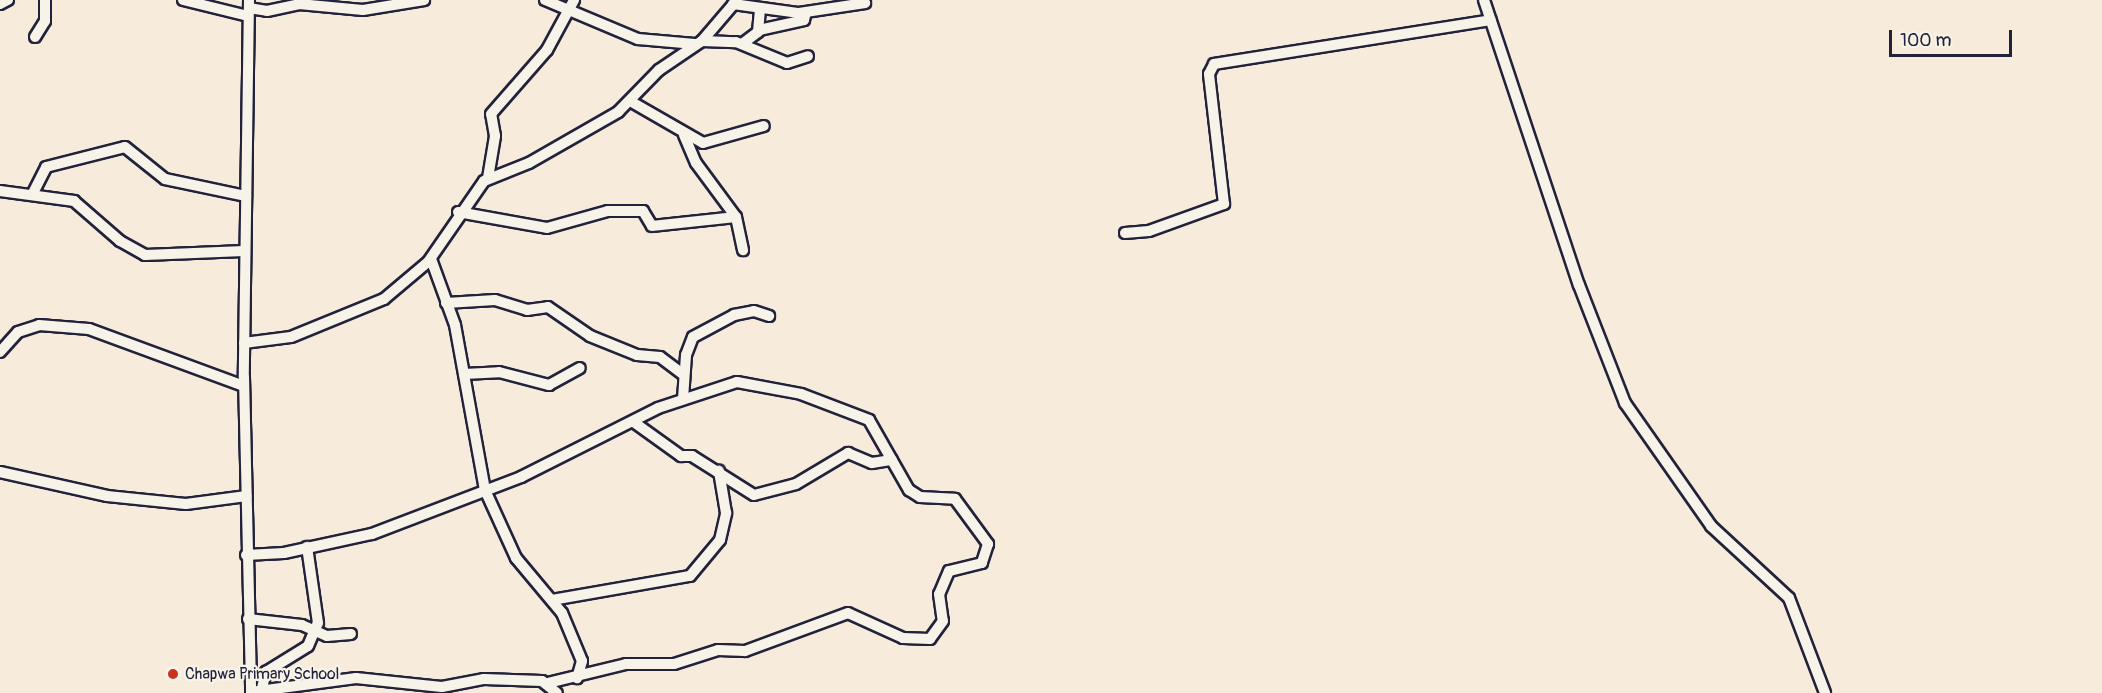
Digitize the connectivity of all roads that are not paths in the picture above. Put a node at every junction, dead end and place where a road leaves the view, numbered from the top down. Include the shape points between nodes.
1 (8, 0) edge
2 (45, 0) edge
3 (183, 0) edge
4 (418, 0) edge
5 (424, 0) edge
6 (545, 0) edge
7 (1484, 0) edge
8 (735, 2) edge
9 (865, 3) dead end
10 (0, 4) edge
11 (572, 4) edge
12 (828, 5) edge
13 (249, 8) edge
14 (760, 10) junction
15 (806, 12) junction
16 (1491, 20) junction
17 (759, 30) junction
18 (35, 37) dead end
19 (699, 42) junction
20 (742, 44) junction
21 (808, 56) dead end
22 (630, 101) junction
23 (764, 126) dead end
24 (684, 135) junction
25 (488, 178) junction
26 (0, 191) edge
27 (32, 195) junction
28 (246, 196) junction
29 (458, 212) junction
30 (736, 217) junction
31 (1125, 233) dead end
32 (744, 250) dead end
33 (244, 251) junction
34 (431, 259) junction
35 (446, 303) junction
36 (769, 316) dead end
37 (244, 342) junction
38 (0, 352) edge
39 (580, 368) dead end
40 (464, 374) junction
41 (684, 375) junction
42 (244, 386) junction
43 (682, 399) junction
44 (634, 423) junction
45 (892, 460) junction
46 (719, 471) junction
47 (0, 472) edge
48 (485, 489) junction
49 (246, 496) junction
50 (307, 547) junction
51 (246, 555) junction
52 (552, 600) junction
53 (248, 619) junction
54 (313, 633) junction
55 (351, 634) dead end
56 (577, 678) junction
57 (548, 683) junction
58 (254, 692) edge
59 (557, 693) edge
60 (1825, 693) edge

1 - 10 street
2 - 18 street via 45,21
3 - 13 street
4 - 5 street
4 - 13 street via 363,10 299,4 267,11
6 - 11 street
7 - 16 street
8 - 14 street
8 - 19 street
9 - 12 street
11 - 19 street via 638,39
11 - 25 street via 540,60 491,114 495,136
12 - 15 street
13 - 28 street
14 - 15 street
14 - 17 street
15 - 17 street via 804,20
16 - 31 street via 1214,64 1208,71 1224,204 1149,231
16 - 60 street via 1579,285 1625,403 1712,526 1789,598
17 - 20 street
19 - 20 street
19 - 22 street via 659,70
20 - 21 street via 778,61
22 - 24 street
22 - 25 street via 529,163
23 - 24 street via 709,144
24 - 30 street via 696,163
25 - 29 street
26 - 27 street
27 - 28 street via 46,167 125,147 165,179 199,190
27 - 33 street via 74,201 120,241 144,255
28 - 33 street
29 - 30 street via 547,228 616,210 643,211 652,226
29 - 34 street
30 - 32 street
33 - 37 street
34 - 35 street
34 - 37 street via 384,299 348,318 291,337
35 - 40 street
35 - 41 street via 495,300 527,310 548,307 590,336 637,355 660,357
36 - 41 street via 750,311 708,327 689,342
37 - 42 street
38 - 42 street via 18,332 39,325 89,329
39 - 40 street via 549,385 499,372
40 - 48 street
41 - 43 street
42 - 49 street
43 - 44 street
43 - 45 street via 737,381 801,394 869,420
44 - 46 street via 681,456
44 - 48 street
45 - 46 street via 872,463 848,453 771,494 747,493
45 - 56 street via 915,494 956,499 990,549 982,563 949,572 939,594 943,621 930,639 903,638 848,613 745,651 718,650 674,664 626,664
46 - 52 street via 726,513 720,540 690,576
47 - 49 street via 107,496 186,504
48 - 50 street via 372,534
48 - 52 street via 516,558
49 - 51 street
50 - 51 street
50 - 54 street via 319,613
51 - 53 street
52 - 56 street via 581,657
53 - 54 street via 302,625
53 - 58 street
54 - 55 street
54 - 58 street via 308,646 269,669
56 - 57 street
57 - 58 street via 484,678 442,687 356,678
57 - 59 street

